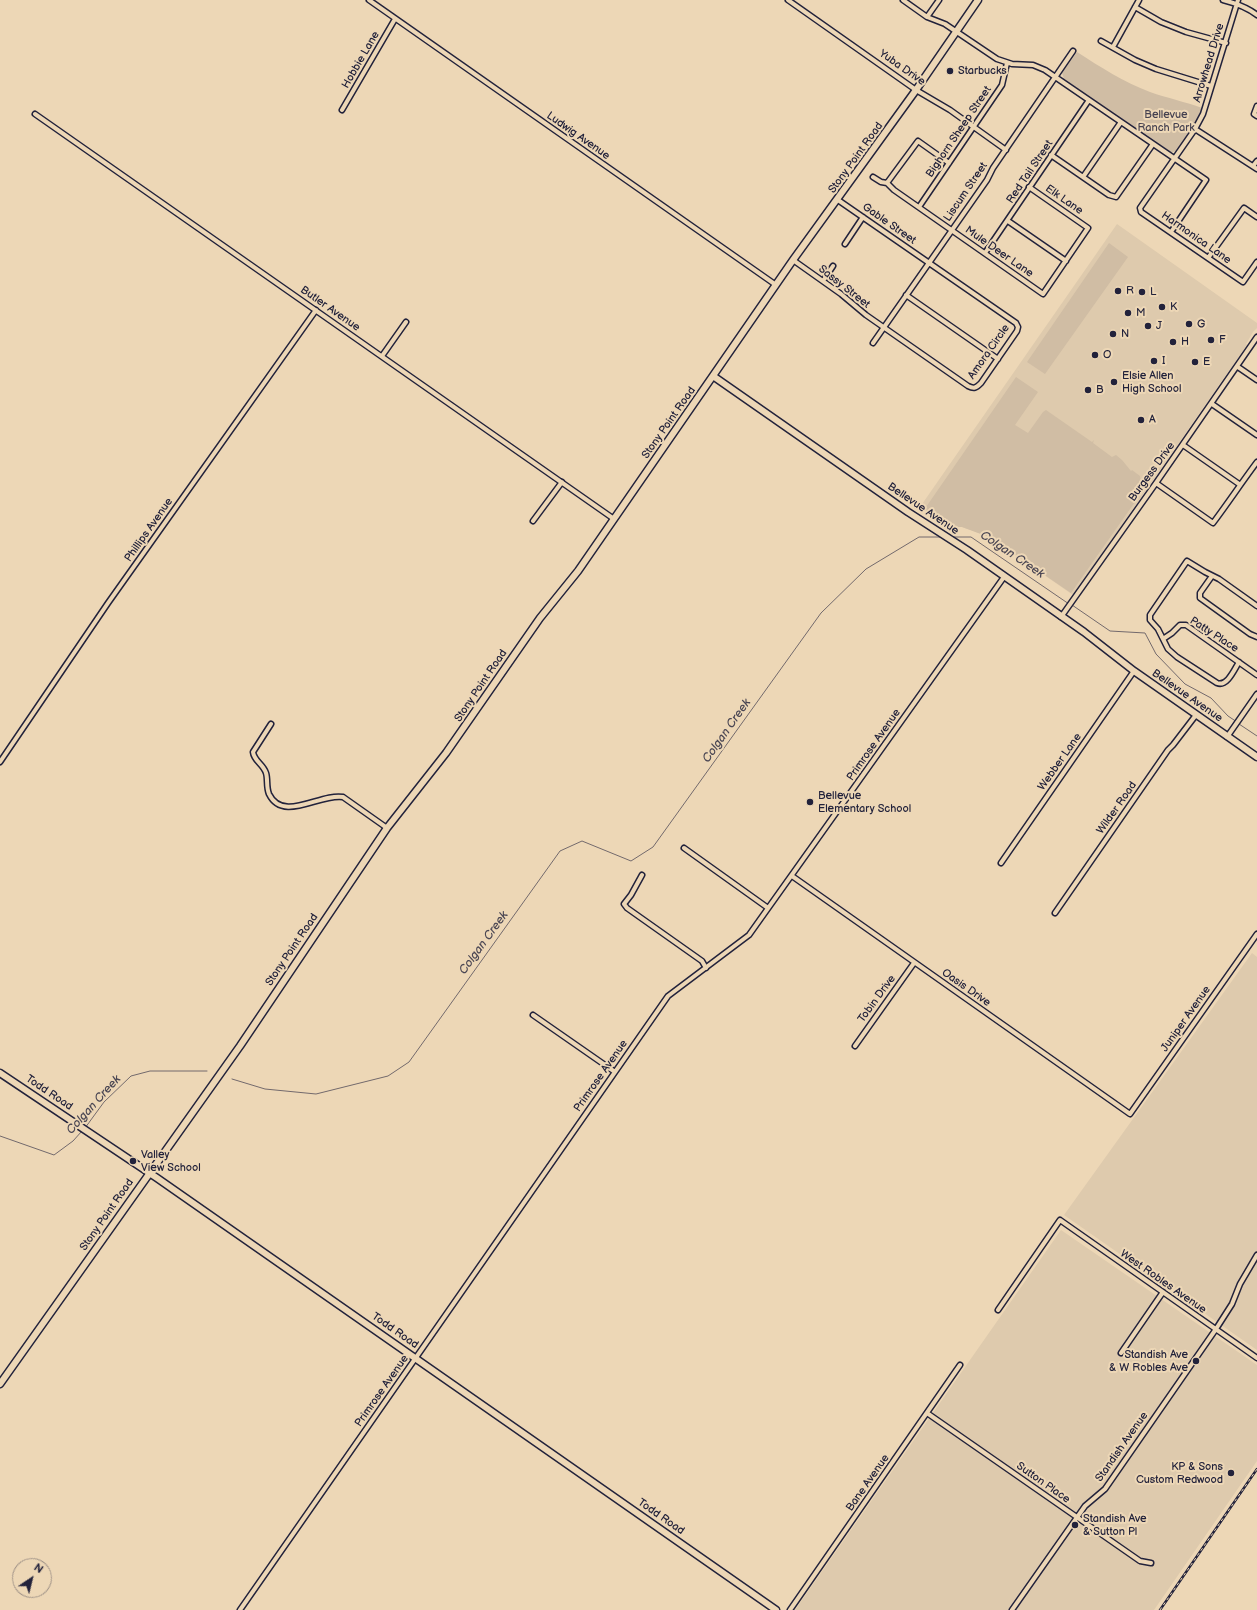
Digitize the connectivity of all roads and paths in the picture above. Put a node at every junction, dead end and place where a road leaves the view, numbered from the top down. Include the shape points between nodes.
1 (369, 0) edge
2 (788, 0) edge
3 (903, 0) edge
4 (939, 0) edge
5 (978, 0) edge
6 (1139, 0) edge
7 (1223, 0) edge
8 (1237, 2) edge
9 (1135, 7) junction
10 (1257, 14) edge
11 (927, 17) junction
12 (395, 18) junction
13 (956, 32) junction
14 (1101, 41) dead end
15 (1226, 43) junction
16 (1113, 47) junction
17 (1073, 52) dead end
18 (1007, 63) junction
19 (1056, 77) junction
20 (1211, 86) junction
21 (916, 90) junction
22 (1089, 100) junction
23 (1257, 106) edge
24 (342, 110) dead end
25 (35, 114) dead end
26 (1257, 116) edge
27 (1121, 122) junction
28 (973, 127) junction
29 (1195, 129) junction
30 (1153, 144) junction
31 (1006, 150) junction
32 (1051, 155) junction
33 (1174, 158) junction
34 (1257, 161) edge
35 (949, 163) junction
36 (1253, 166) junction
37 (1257, 170) edge
38 (873, 176) dead end
39 (1083, 177) junction
40 (887, 183) junction
41 (1029, 187) junction
42 (838, 200) junction
43 (919, 207) junction
44 (1140, 208) joint
45 (863, 217) junction
46 (1257, 217) edge
47 (1008, 221) junction
48 (952, 230) junction
49 (1170, 232) junction
50 (845, 244) dead end
51 (985, 253) junction
52 (1208, 258) junction
53 (793, 260) junction
54 (1066, 261) junction
55 (1257, 262) edge
56 (929, 263) junction
57 (833, 266) dead end
58 (823, 281) junction
59 (776, 285) junction
60 (906, 295) junction
61 (316, 310) junction
62 (406, 322) dead end
63 (884, 327) junction
64 (1257, 337) edge
65 (873, 343) dead end
66 (382, 356) junction
67 (998, 359) junction
68 (1238, 367) junction
69 (713, 376) junction
70 (1257, 380) edge
71 (1212, 404) junction
72 (1257, 436) edge
73 (1183, 445) junction
74 (1257, 462) edge
75 (562, 482) junction
76 (1156, 483) junction
77 (1239, 484) junction
78 (614, 519) junction
79 (533, 521) dead end
80 (1212, 576) junction
81 (1004, 577) junction
82 (1257, 606) edge
83 (1062, 617) junction
84 (1257, 637) edge
85 (1163, 639) junction
86 (1240, 662) junction
87 (1134, 672) junction
88 (1257, 675) edge
89 (1257, 694) edge
90 (1196, 715) junction
91 (271, 724) dead end
92 (1227, 736) junction
93 (1257, 757) edge
94 (0, 762) edge
95 (387, 828) junction
96 (684, 848) dead end
97 (1001, 863) dead end
98 (642, 875) dead end
99 (792, 876) junction
100 (768, 908) junction
101 (1054, 913) dead end
102 (1257, 934) edge
103 (914, 963) junction
104 (706, 968) junction
105 (533, 1015) dead end
106 (855, 1046) dead end
107 (615, 1072) junction
108 (0, 1073) edge
109 (1130, 1114) joint
110 (149, 1172) junction
111 (1257, 1255) edge
112 (1163, 1292) junction
113 (998, 1310) dead end
114 (1216, 1329) junction
115 (1121, 1353) dead end
116 (417, 1358) junction
117 (1257, 1358) edge
118 (960, 1365) dead end
119 (0, 1384) edge
120 (927, 1413) junction
121 (1077, 1517) junction
122 (1150, 1563) dead end
123 (240, 1610) edge
124 (776, 1610) edge
125 (790, 1610) edge
126 (1012, 1610) edge

1 - 12 street, Ludwig Avenue
2 - 21 street, Yuba Drive
3 - 11 street
4 - 11 street
5 - 13 main road, Stony Point Road
6 - 9 street
7 - 8 street
8 - 10 street
8 - 15 street, Arrowhead Drive
9 - 15 street via 1161,22 1186,32
9 - 16 street
11 - 13 street via 945,24
12 - 24 street, Hobbie Lane
12 - 59 street, Ludwig Avenue
13 - 18 street
13 - 21 main road, Stony Point Road
14 - 16 street
15 - 20 street, Arrowhead Drive
16 - 20 street via 1156,69
17 - 19 street, Liscum Street
18 - 19 street via 1039,67
18 - 28 street, Bighorn Sheep Street via 1002,85
19 - 22 street
19 - 31 street, Liscum Street
20 - 29 street, Arrowhead Drive via 1203,114
21 - 28 street, Yuba Drive
21 - 42 main road, Stony Point Road
22 - 27 street
22 - 32 street, Red Tail Street
23 - 26 street via 1254,114
25 - 61 street, Butler Avenue
27 - 30 street
27 - 39 street
28 - 31 street, Yuba Drive
28 - 35 street, Bighorn Sheep Street
29 - 33 street, Arrowhead Drive
29 - 36 street
30 - 33 street
30 - 39 street via 1116,197
31 - 48 street, Liscum Street
32 - 39 street
32 - 41 street, Red Tail Street
33 - 44 street, Arrowhead Drive
33 - 49 street via 1206,180
34 - 36 street
35 - 40 street via 918,141
35 - 43 street, Bighorn Sheep Street
36 - 37 street
38 - 40 street, Mule Deer Lane
40 - 43 street, Mule Deer Lane
41 - 47 street, Red Tail Street
41 - 54 street, Elk Lane via 1088,228
42 - 45 street, Gable Street
42 - 53 main road, Stony Point Road
43 - 48 street, Mule Deer Lane
44 - 49 street, Harmonica Lane via 1141,212
45 - 50 street
45 - 56 street, Gable Street
46 - 52 street via 1244,208
47 - 51 street, Red Tail Street
47 - 54 street
48 - 51 street, Mule Deer Lane
48 - 56 street, Liscum Street
49 - 52 street, Harmonica Lane
51 - 54 street, Mule Deer Lane via 1043,294
52 - 55 street, Harmonica Lane via 1243,282
53 - 58 street, Sassy Street
53 - 59 main road, Stony Point Road
56 - 60 street, Liscum Street
56 - 67 street, Amora Circle via 1016,323 1017,331
57 - 58 street
58 - 63 street, Sassy Street
59 - 69 main road, Stony Point Road
60 - 63 street, Liscum Street
60 - 67 street
61 - 66 street, Butler Avenue
61 - 94 street, Phillips Avenue via 108,603
62 - 66 street
63 - 65 street, Liscum Street
63 - 67 street, Amora Circle via 973,388 981,383
64 - 68 street, Burgess Drive
66 - 75 street, Butler Avenue
68 - 70 street
68 - 71 street, Burgess Drive
69 - 78 main road, Stony Point Road
69 - 81 main road, Bellevue Avenue
71 - 72 street
71 - 73 street, Burgess Drive
73 - 76 street, Burgess Drive
73 - 77 street
74 - 77 street
75 - 78 street, Butler Avenue
75 - 79 street
76 - 77 street via 1213,523
76 - 83 street, Burgess Drive
78 - 95 main road, Stony Point Road via 536,623 446,753
80 - 82 street
80 - 84 street via 1200,593 1200,598
80 - 85 street via 1187,561 1150,615 1150,620
81 - 83 main road, Bellevue Avenue
81 - 99 street, Primrose Avenue
83 - 87 main road, Bellevue Avenue
85 - 86 street, Patty Place via 1180,625 1186,625
85 - 86 street via 1172,653 1219,684 1225,682
86 - 88 street, Patty Place
87 - 90 main road, Bellevue Avenue
87 - 97 street, Webber Lane
89 - 92 street
90 - 92 main road, Bellevue Avenue
90 - 101 street, Wilder Road via 1168,750
91 - 95 street via 253,752 266,773 267,787 273,799 284,807 292,807 336,796 343,798
92 - 93 main road, Bellevue Avenue
95 - 110 main road, Stony Point Road via 240,1046
96 - 100 street
98 - 104 street via 624,904 702,961
99 - 100 street, Primrose Avenue
99 - 103 street, Oasis Drive
100 - 104 street, Primrose Avenue via 749,935
102 - 109 street, Juniper Avenue
103 - 106 street, Tobin Drive
103 - 109 street, Oasis Drive
104 - 107 street, Primrose Avenue via 668,996
105 - 107 street
107 - 116 street, Primrose Avenue
108 - 110 main road, Todd Road
110 - 116 main road, Todd Road
110 - 119 main road, Stony Point Road
111 - 114 street, Standish Avenue
112 - 113 street, West Robles Avenue via 1060,1220
112 - 114 street, West Robles Avenue
112 - 115 street
114 - 117 street, West Robles Avenue
114 - 121 street, Standish Avenue via 1105,1489 1085,1506
116 - 123 street, Primrose Avenue
116 - 124 main road, Todd Road
118 - 120 street, Bane Avenue
120 - 121 street, Sutton Place
120 - 125 street, Bane Avenue
121 - 122 street, Sutton Place via 1140,1561
121 - 126 street, Standish Avenue

